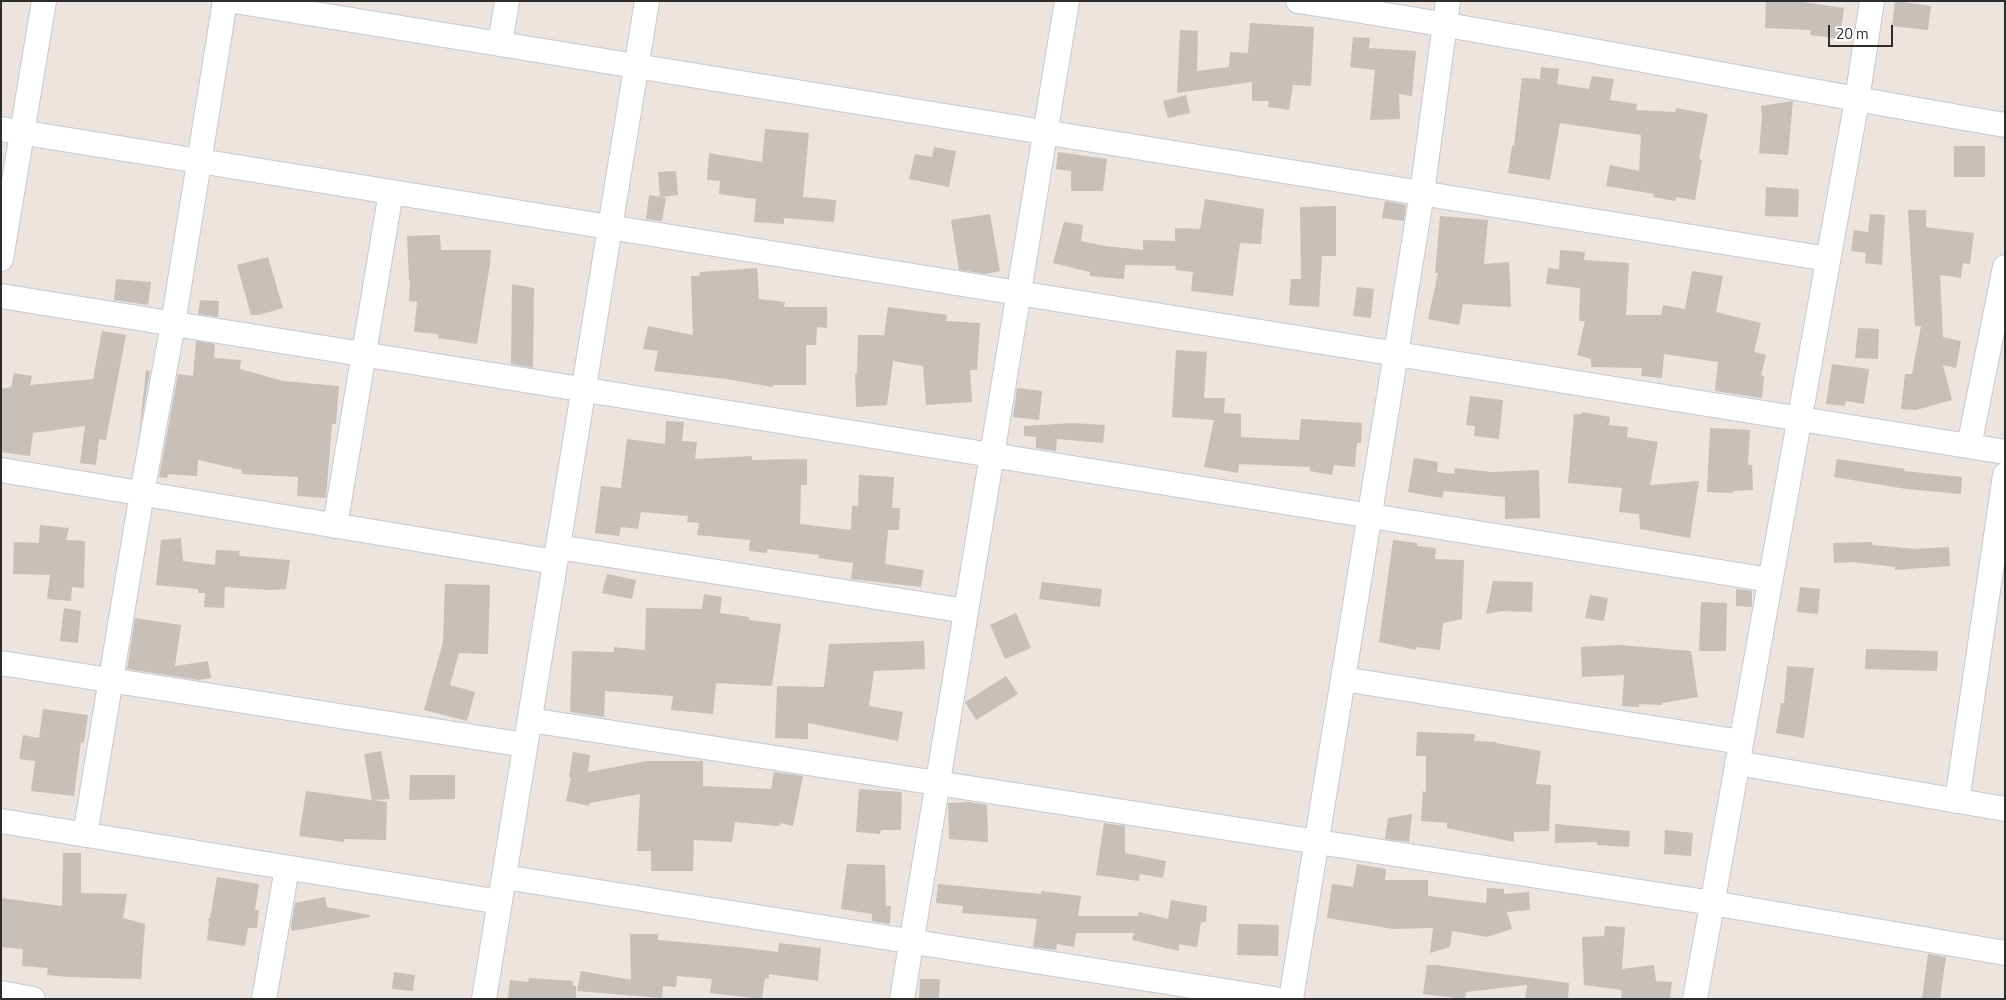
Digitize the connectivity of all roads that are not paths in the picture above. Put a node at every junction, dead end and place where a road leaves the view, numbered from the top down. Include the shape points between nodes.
1 (44, 1) edge
2 (224, 1) edge
3 (234, 1) edge
4 (507, 1) edge
5 (647, 1) edge
6 (1067, 1) edge
7 (1298, 1) edge
8 (1872, 1) edge
9 (1446, 12) edge
10 (500, 44) junction
11 (636, 66) junction
12 (1857, 100) junction
13 (2005, 125) edge
14 (12, 131) edge
15 (1046, 132) junction
16 (199, 161) junction
17 (391, 192) junction
18 (1422, 193) junction
19 (610, 228) junction
20 (1, 259) edge
21 (1828, 259) junction
22 (2004, 282) edge
23 (1019, 294) junction
24 (1, 296) edge
25 (173, 324) junction
26 (364, 354) junction
27 (1396, 354) junction
28 (584, 390) junction
29 (1799, 419) junction
30 (1969, 446) junction
31 (2005, 452) edge
32 (992, 456) junction
33 (1, 470) edge
34 (2005, 475) edge
35 (142, 494) junction
36 (1369, 516) junction
37 (336, 526) junction
38 (556, 554) junction
39 (1770, 580) junction
40 (966, 611) junction
41 (1, 663) edge
42 (1343, 679) junction
43 (111, 680) junction
44 (530, 720) junction
45 (525, 745) junction
46 (1739, 752) junction
47 (937, 783) junction
48 (1957, 800) junction
49 (2005, 809) edge
50 (1, 821) edge
51 (85, 835) junction
52 (1317, 842) junction
53 (287, 868) junction
54 (504, 877) junction
55 (500, 902) junction
56 (1712, 903) junction
57 (911, 941) junction
58 (2005, 953) edge
59 (1, 993) edge
60 (33, 999) edge
61 (264, 999) edge
62 (484, 999) edge
63 (902, 999) edge
64 (1275, 999) edge
65 (1291, 999) edge
66 (1694, 999) edge

1 - 14 street
2 - 16 street
3 - 10 street
4 - 10 street
5 - 11 street
6 - 15 street
7 - 9 street
8 - 12 street
9 - 12 street
9 - 18 street
10 - 11 street
11 - 15 street
11 - 19 street
12 - 13 street
12 - 21 street
14 - 16 street
14 - 20 street
15 - 18 street
15 - 23 street
16 - 17 street
16 - 25 street
17 - 19 street
17 - 26 street
18 - 21 street
18 - 27 street
19 - 23 street
19 - 28 street
21 - 29 street
22 - 30 street
23 - 27 street
23 - 32 street
24 - 25 street
25 - 26 street
25 - 35 street
26 - 28 street
26 - 37 street
27 - 29 street
27 - 36 street
28 - 32 street
28 - 38 street
29 - 30 street
29 - 39 street
30 - 31 street
32 - 36 street
32 - 40 street
33 - 35 street
34 - 48 street
35 - 37 street
35 - 43 street
36 - 39 street
36 - 42 street
37 - 38 street
38 - 40 street
38 - 44 street
39 - 46 street
40 - 47 street
41 - 43 street
42 - 46 street
42 - 52 street
43 - 45 street
43 - 51 street
44 - 45 street
44 - 47 street
45 - 54 street
46 - 48 street
46 - 56 street
47 - 52 street
47 - 57 street
48 - 49 street
50 - 51 street
51 - 53 street
52 - 56 street
52 - 65 street
53 - 55 street
53 - 61 street
54 - 55 street
54 - 57 street
55 - 62 street
56 - 58 street
56 - 66 street
57 - 63 street
57 - 64 street
59 - 60 street

